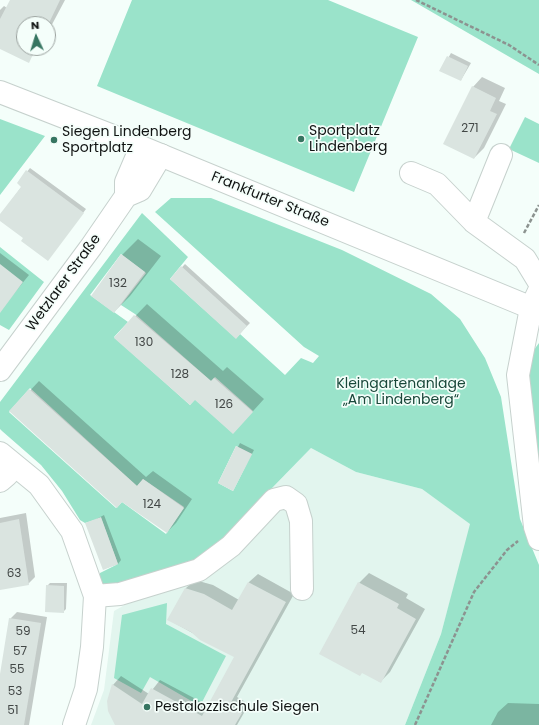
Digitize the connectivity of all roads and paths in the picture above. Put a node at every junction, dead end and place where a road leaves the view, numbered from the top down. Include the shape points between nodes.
1 (416, 0) edge
2 (539, 65) edge
3 (0, 92) edge
4 (141, 147) junction
5 (161, 155) junction
6 (501, 155) dead end
7 (411, 173) dead end
8 (126, 196) junction
9 (539, 205) edge
10 (474, 222) junction
11 (525, 259) junction
12 (539, 282) edge
13 (536, 303) edge
14 (0, 370) edge
15 (3, 465) edge
16 (537, 533) edge
17 (302, 589) dead end
18 (95, 596) junction
19 (74, 725) edge
20 (416, 725) edge

1 - 2 path via 509,45
3 - 4 street, Frankfurter Straße
4 - 5 street, Frankfurter Straße
4 - 8 street, Wetzlarer Straße via 126,182
5 - 8 street, Wetzlarer Straße via 140,190
5 - 13 street, Frankfurter Straße
6 - 10 street
7 - 10 street via 437,184
8 - 14 street, Wetzlarer Straße
9 - 11 path via 523,237
10 - 11 street
11 - 12 street
13 - 16 street via 518,375
15 - 18 street via 39,484 72,531
16 - 20 path via 507,550 474,592
17 - 18 street via 301,521 296,504 286,497 274,500 231,546 199,570 120,594
18 - 19 street via 87,682

